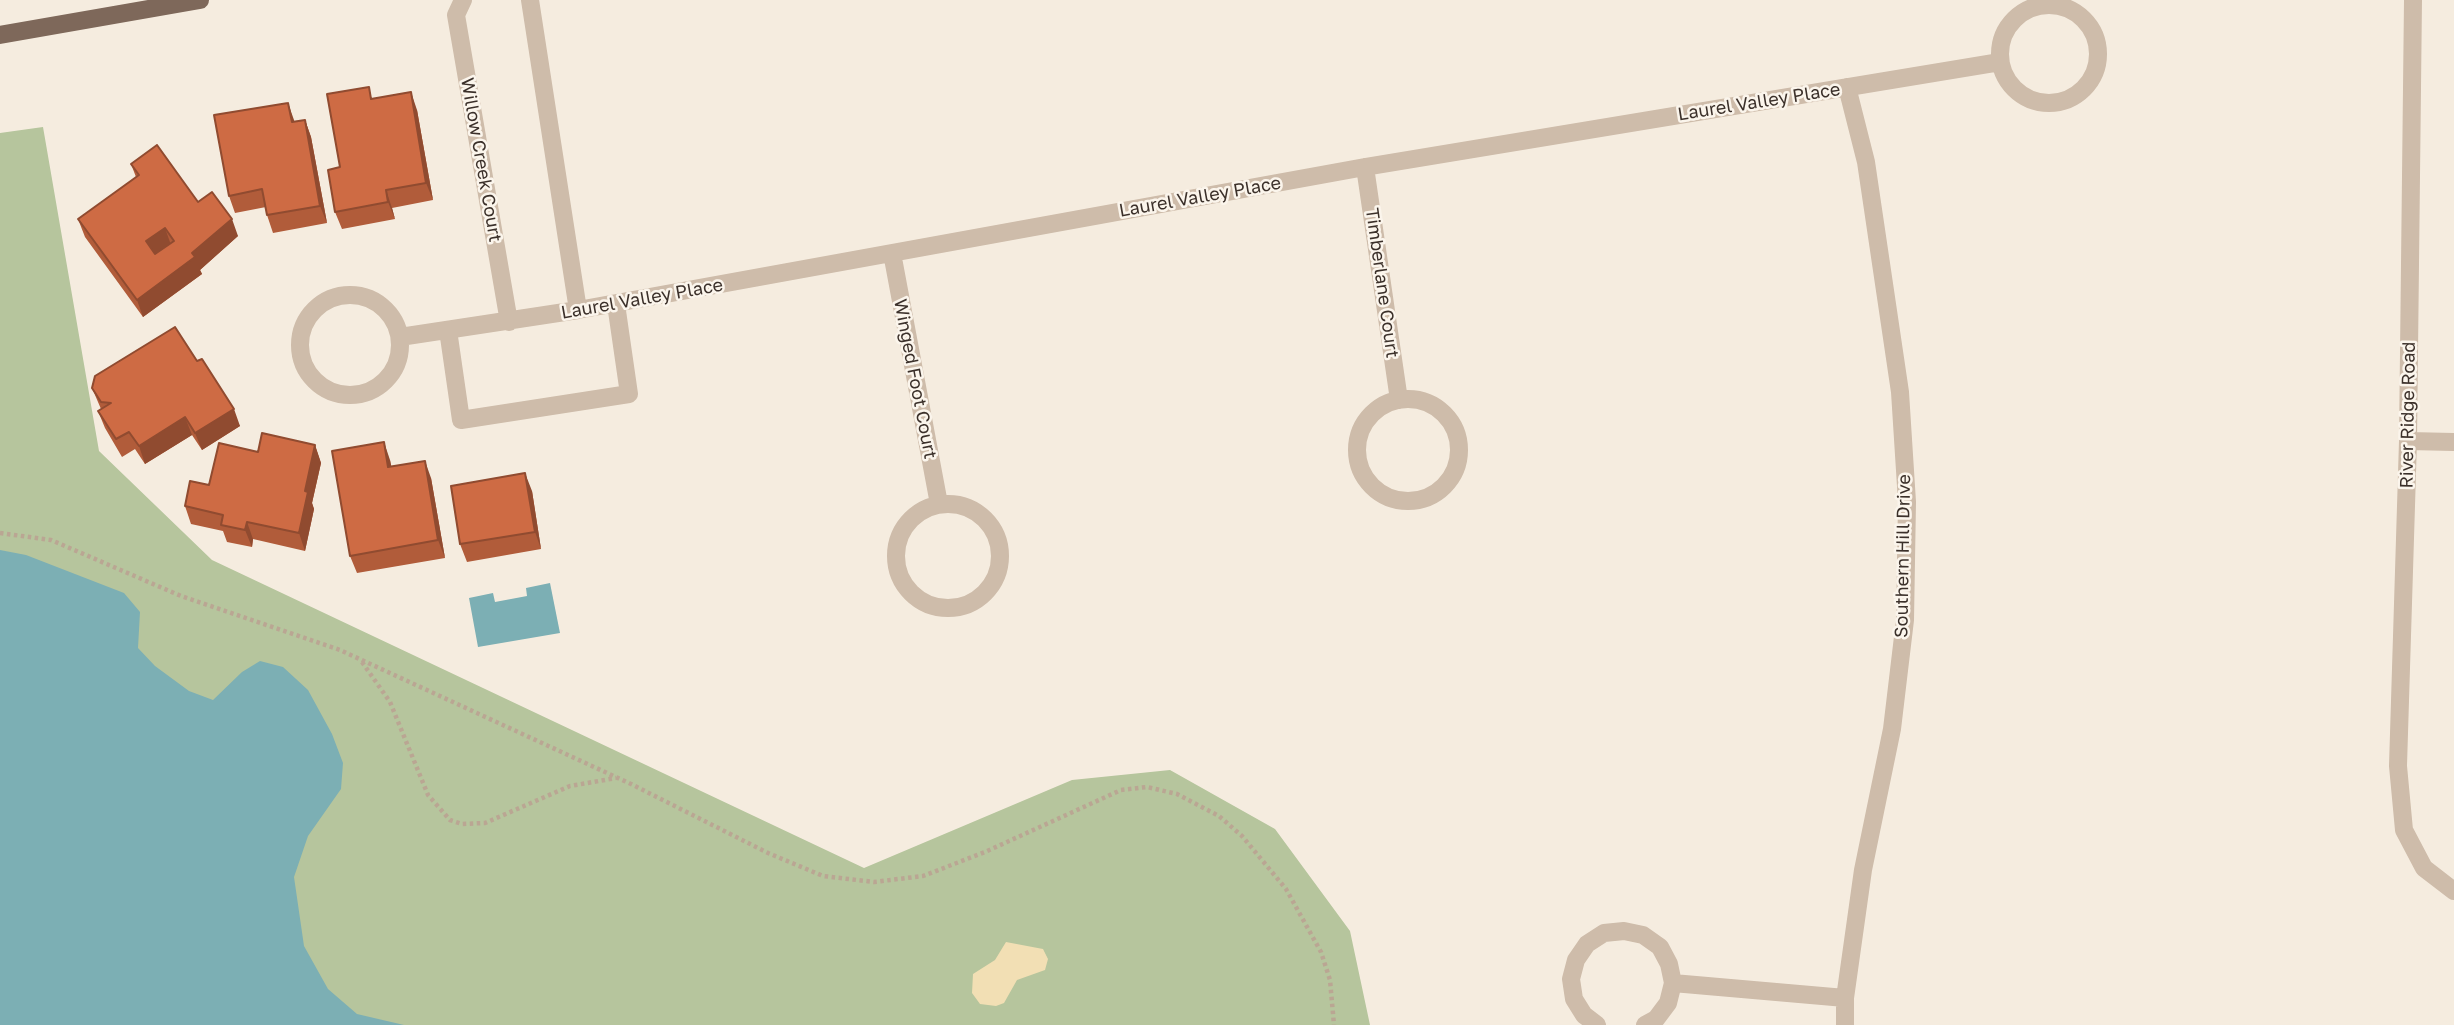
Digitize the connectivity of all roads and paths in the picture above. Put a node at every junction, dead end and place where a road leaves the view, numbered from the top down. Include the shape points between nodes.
1 (200, 0) edge
2 (463, 0) edge
3 (530, 0) edge
4 (2413, 0) edge
5 (0, 35) edge
6 (2000, 62) junction
7 (1847, 88) junction
8 (1366, 167) junction
9 (892, 253) junction
10 (615, 304) junction
11 (578, 310) junction
12 (509, 321) junction
13 (448, 330) junction
14 (400, 337) junction
15 (1399, 400) junction
16 (2408, 441) junction
17 (2454, 442) edge
18 (939, 504) junction
19 (0, 533) edge
20 (359, 659) junction
21 (616, 778) junction
22 (2454, 891) edge
23 (1673, 983) junction
24 (1845, 999) junction
25 (1334, 1025) edge
26 (1597, 1025) edge
27 (1645, 1025) edge
28 (1845, 1025) edge

1 - 5 main road
2 - 12 street, Willow Creek Court via 456,15
3 - 11 street
4 - 16 street, River Ridge Road
6 - 6 street via 2007,80 2020,94 2038,102 2057,102 2076,95 2089,82 2097,64 2097,45 2090,27 2076,13 2040,5 2022,12 2008,26 2000,43
6 - 7 street, Laurel Valley Place
7 - 8 street, Laurel Valley Place
7 - 24 street, Southern Hill Drive via 1866,162 1898,379 1907,502 1905,620 1892,729 1863,870
8 - 9 street, Laurel Valley Place
8 - 15 street, Timberlane Court
9 - 10 street, Laurel Valley Place
9 - 18 street, Winged Foot Court
10 - 11 street, Laurel Valley Place
10 - 13 street via 629,394 461,420
11 - 12 street, Laurel Valley Place
12 - 13 street, Laurel Valley Place
13 - 14 street, Laurel Valley Place
14 - 14 street via 393,318 380,304 362,295 342,294 323,301 308,314 299,352 306,371 319,386 337,394 357,395 376,389 391,375 399,357
15 - 15 street via 1380,407 1366,421 1358,439 1357,459 1365,478 1379,492 1397,500 1417,501 1436,493 1450,479 1458,461 1459,441 1437,408 1419,400
16 - 17 street
16 - 22 street, River Ridge Road via 2398,766 2403,830 2424,868
18 - 18 street via 919,511 905,526 896,545 896,565 903,584 917,599 936,607 957,608 976,601 991,586 999,567 1000,547 992,528 978,513 959,505
19 - 20 path via 51,540 181,596
20 - 21 path
20 - 21 path via 390,702 428,795 450,820 485,823 570,786
21 - 25 path via 803,869 874,882 923,876 1121,790 1147,787 1177,794 1219,816 1242,836 1286,889 1321,953 1330,980
23 - 24 street
23 - 26 street via 1670,964 1660,947 1643,935 1604,933 1587,944 1571,979 1574,999
23 - 27 street via 1668,1003
24 - 28 street, Southern Hill Drive

